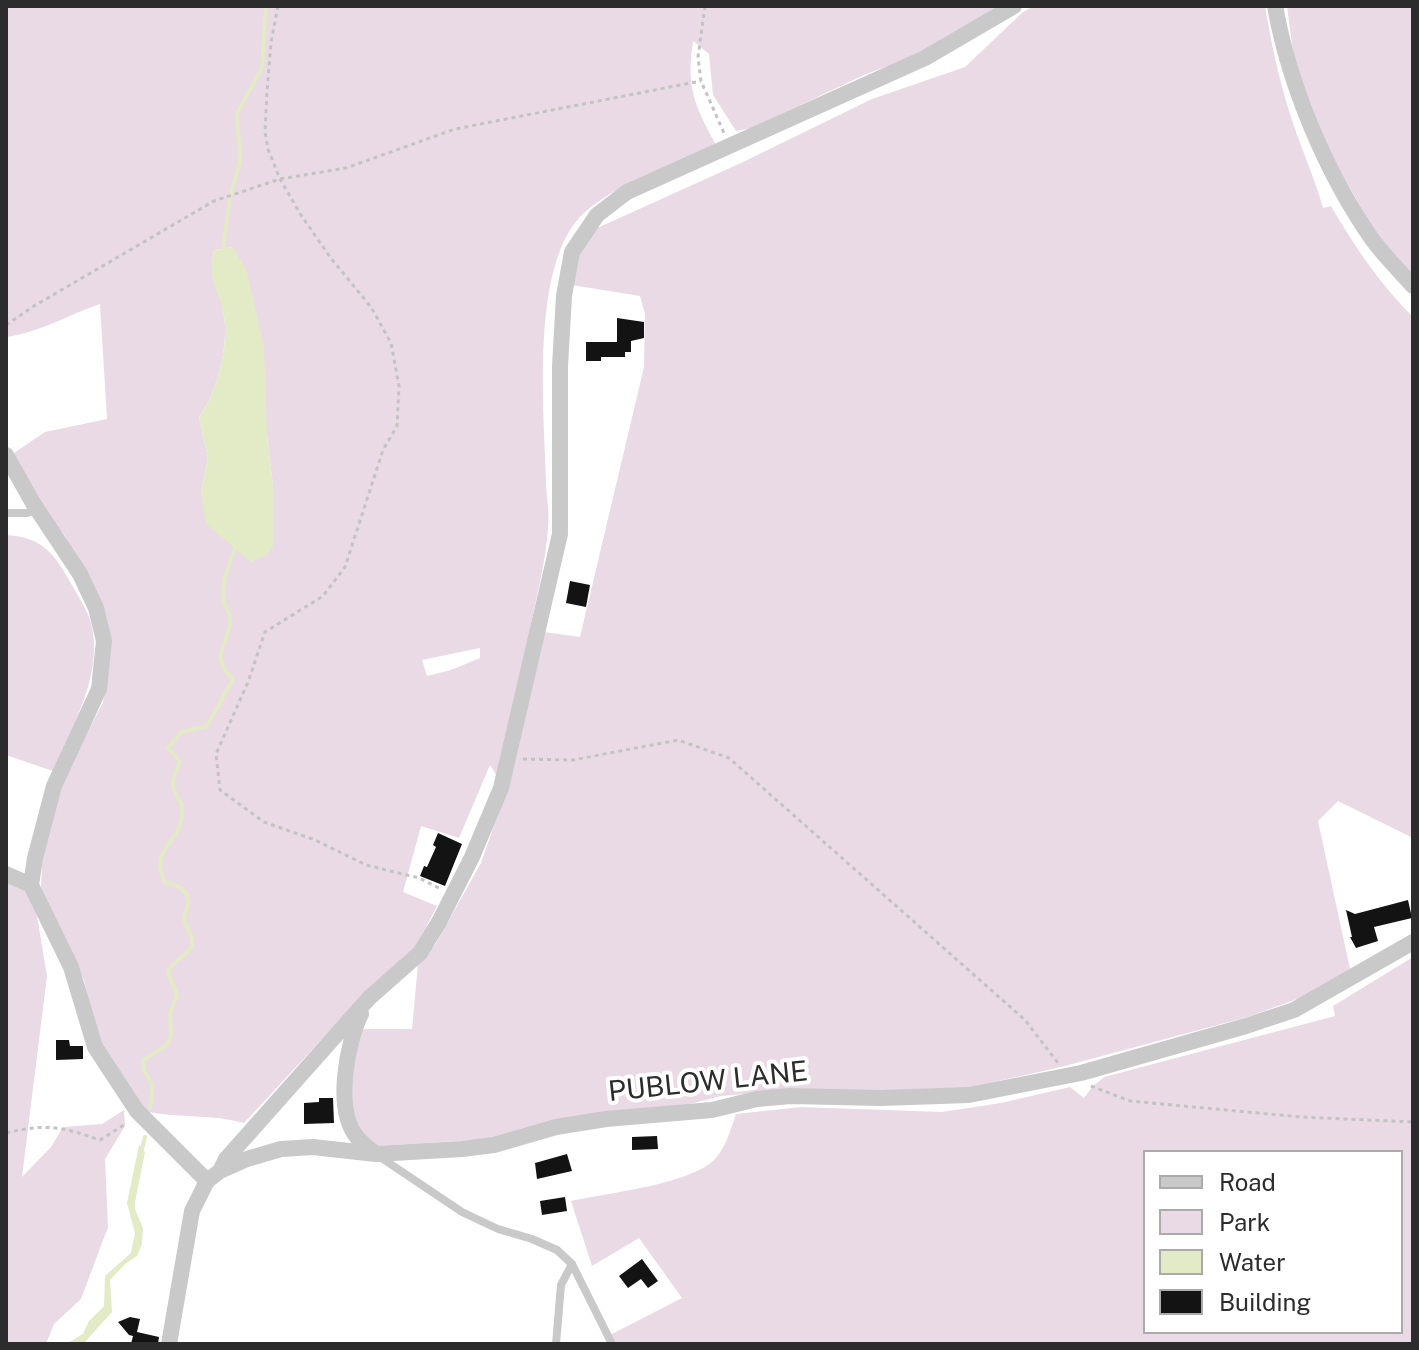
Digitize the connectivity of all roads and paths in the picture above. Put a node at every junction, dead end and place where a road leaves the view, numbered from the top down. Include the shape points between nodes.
1 (278, 6) edge
2 (705, 6) edge
3 (1014, 6) edge
4 (1275, 6) edge
5 (701, 81) junction
6 (729, 147) junction
7 (280, 179) junction
8 (1413, 286) edge
9 (6, 325) edge
10 (6, 455) edge
11 (38, 509) junction
12 (6, 513) edge
13 (508, 759) junction
14 (6, 874) edge
15 (31, 885) junction
16 (453, 896) junction
17 (1413, 942) edge
18 (369, 998) junction
19 (1074, 1075) junction
20 (1413, 1122) edge
21 (125, 1126) dead end
22 (6, 1133) edge
23 (376, 1154) junction
24 (213, 1176) junction
25 (572, 1264) junction
26 (610, 1342) edge
27 (169, 1344) edge
28 (556, 1344) edge

1 - 7 path via 265,132
2 - 5 path via 698,57
3 - 6 street via 925,58
4 - 8 street via 1293,80 1320,149 1373,240
5 - 6 path
5 - 7 path via 455,129 346,168
6 - 13 street via 627,192 597,215 572,252 560,366 560,534
7 - 9 path via 214,201
7 - 16 path via 391,343 399,386 397,426 383,450 345,567 323,596 265,632 216,754 220,790 264,822 366,865 419,878
10 - 11 street
11 - 12 lane
11 - 15 street via 80,574 104,641 99,689 54,786
13 - 16 street via 501,788
13 - 19 path via 573,760 678,740 729,758 1025,1020
14 - 15 street
15 - 24 street via 71,967 95,1047 137,1111
16 - 18 street via 420,953
17 - 19 street, PUBLOW LANE via 1294,1010
18 - 23 street via 346,1057 345,1086 355,1136
18 - 24 street
19 - 20 path via 1130,1101
19 - 23 street, PUBLOW LANE via 969,1095 757,1099 712,1110 556,1127 494,1145
21 - 22 path via 100,1140 63,1127
23 - 24 street, PUBLOW LANE via 281,1149
23 - 25 lane via 462,1212 557,1250
24 - 27 street via 192,1211
25 - 26 lane
25 - 28 lane via 561,1285

